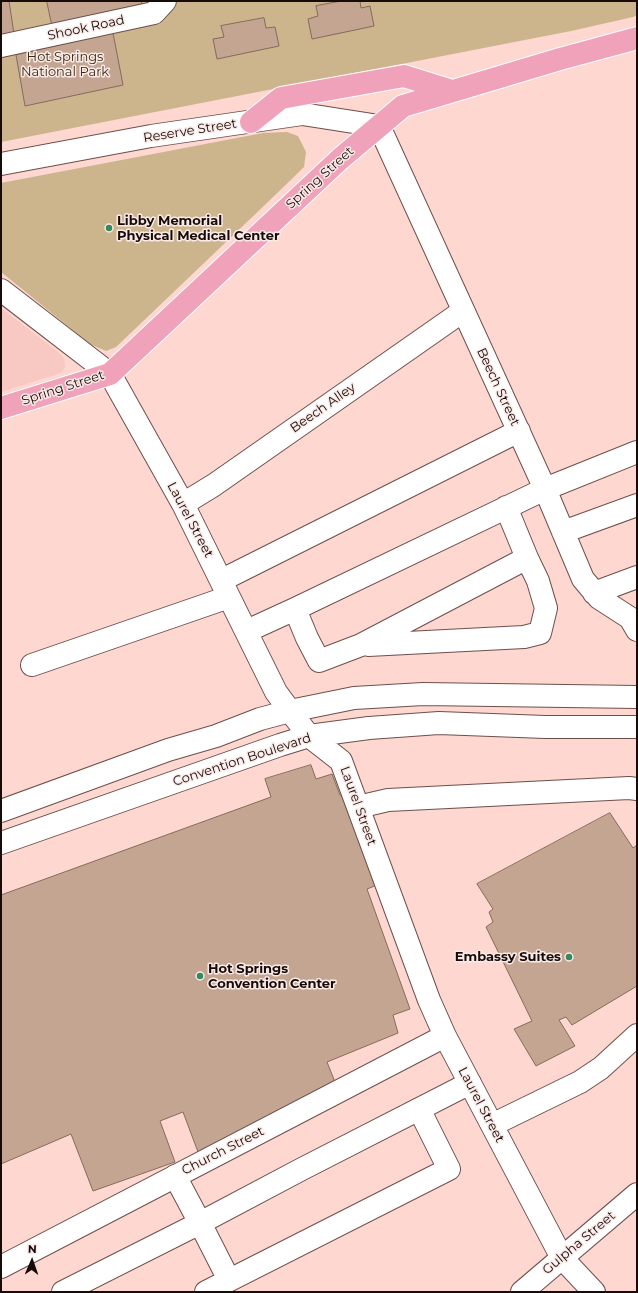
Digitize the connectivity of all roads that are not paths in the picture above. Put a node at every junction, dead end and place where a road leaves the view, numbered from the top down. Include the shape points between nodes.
1 (165, 1) edge
2 (637, 38) edge
3 (1, 46) edge
4 (452, 91) junction
5 (251, 122) junction
6 (379, 126) junction
7 (1, 164) edge
8 (1, 290) edge
9 (463, 311) junction
10 (110, 374) junction
11 (1, 408) edge
12 (519, 431) junction
13 (637, 452) edge
14 (545, 489) junction
15 (183, 504) junction
16 (637, 505) edge
17 (506, 507) junction
18 (563, 532) junction
19 (527, 558) junction
20 (637, 577) edge
21 (226, 588) junction
22 (594, 593) junction
23 (295, 609) junction
24 (637, 630) edge
25 (247, 631) junction
26 (361, 645) junction
27 (32, 665) dead end
28 (637, 696) edge
29 (290, 711) junction
30 (637, 727) edge
31 (309, 736) junction
32 (637, 789) edge
33 (358, 807) junction
34 (1, 811) edge
35 (1, 843) edge
36 (637, 1035) edge
37 (445, 1036) junction
38 (470, 1083) junction
39 (419, 1109) junction
40 (492, 1125) junction
41 (175, 1176) junction
42 (637, 1194) edge
43 (200, 1223) junction
44 (562, 1258) junction
45 (1, 1267) edge
46 (229, 1280) junction
47 (63, 1292) edge
48 (206, 1292) edge
49 (522, 1292) edge
50 (594, 1292) edge

1 - 3 street, Shook Road via 154,13
2 - 4 main road, Spring Street
4 - 5 main road via 404,76 281,98
4 - 6 main road, Spring Street via 403,106
5 - 6 street, Reserve Street via 302,114
5 - 7 street, Reserve Street via 151,136
6 - 9 street, Beech Street
6 - 10 main road, Spring Street via 340,159
8 - 10 street, Laurel Street
9 - 12 street, Beech Street
9 - 15 street, Beech Alley
10 - 11 main road, Spring Street
10 - 15 street, Laurel Street
12 - 14 street, Beech Street
12 - 21 street
13 - 14 street
14 - 17 street
14 - 18 street, Beech Street
15 - 21 street, Laurel Street
16 - 18 street
17 - 19 street
17 - 23 street
18 - 22 street, Beech Street via 584,579
19 - 26 street
19 - 26 street via 538,581 546,608 540,633 524,637
20 - 22 street
21 - 25 street, Laurel Street
21 - 27 street
22 - 24 street, Beech Street via 630,618
23 - 25 street
23 - 26 street via 319,661
25 - 29 street, Laurel Street via 276,692
28 - 29 street via 422,694 354,698
29 - 31 street, Laurel Street
29 - 34 street via 168,750
30 - 31 street, Convention Boulevard via 439,723
31 - 33 street, Laurel Street via 341,761
31 - 35 street, Convention Boulevard
32 - 33 street via 388,800
33 - 37 street, Laurel Street via 429,1000
36 - 40 street via 601,1068 580,1082
37 - 38 street, Laurel Street
37 - 41 street, Church Street
38 - 39 street
38 - 40 street, Laurel Street
39 - 43 street
39 - 46 street via 449,1169
40 - 44 street, Laurel Street
41 - 43 street
41 - 45 street, Church Street
42 - 44 street, Gulpha Street
43 - 46 street
43 - 47 street
44 - 49 street, Gulpha Street
44 - 50 street, Laurel Street
46 - 48 street

